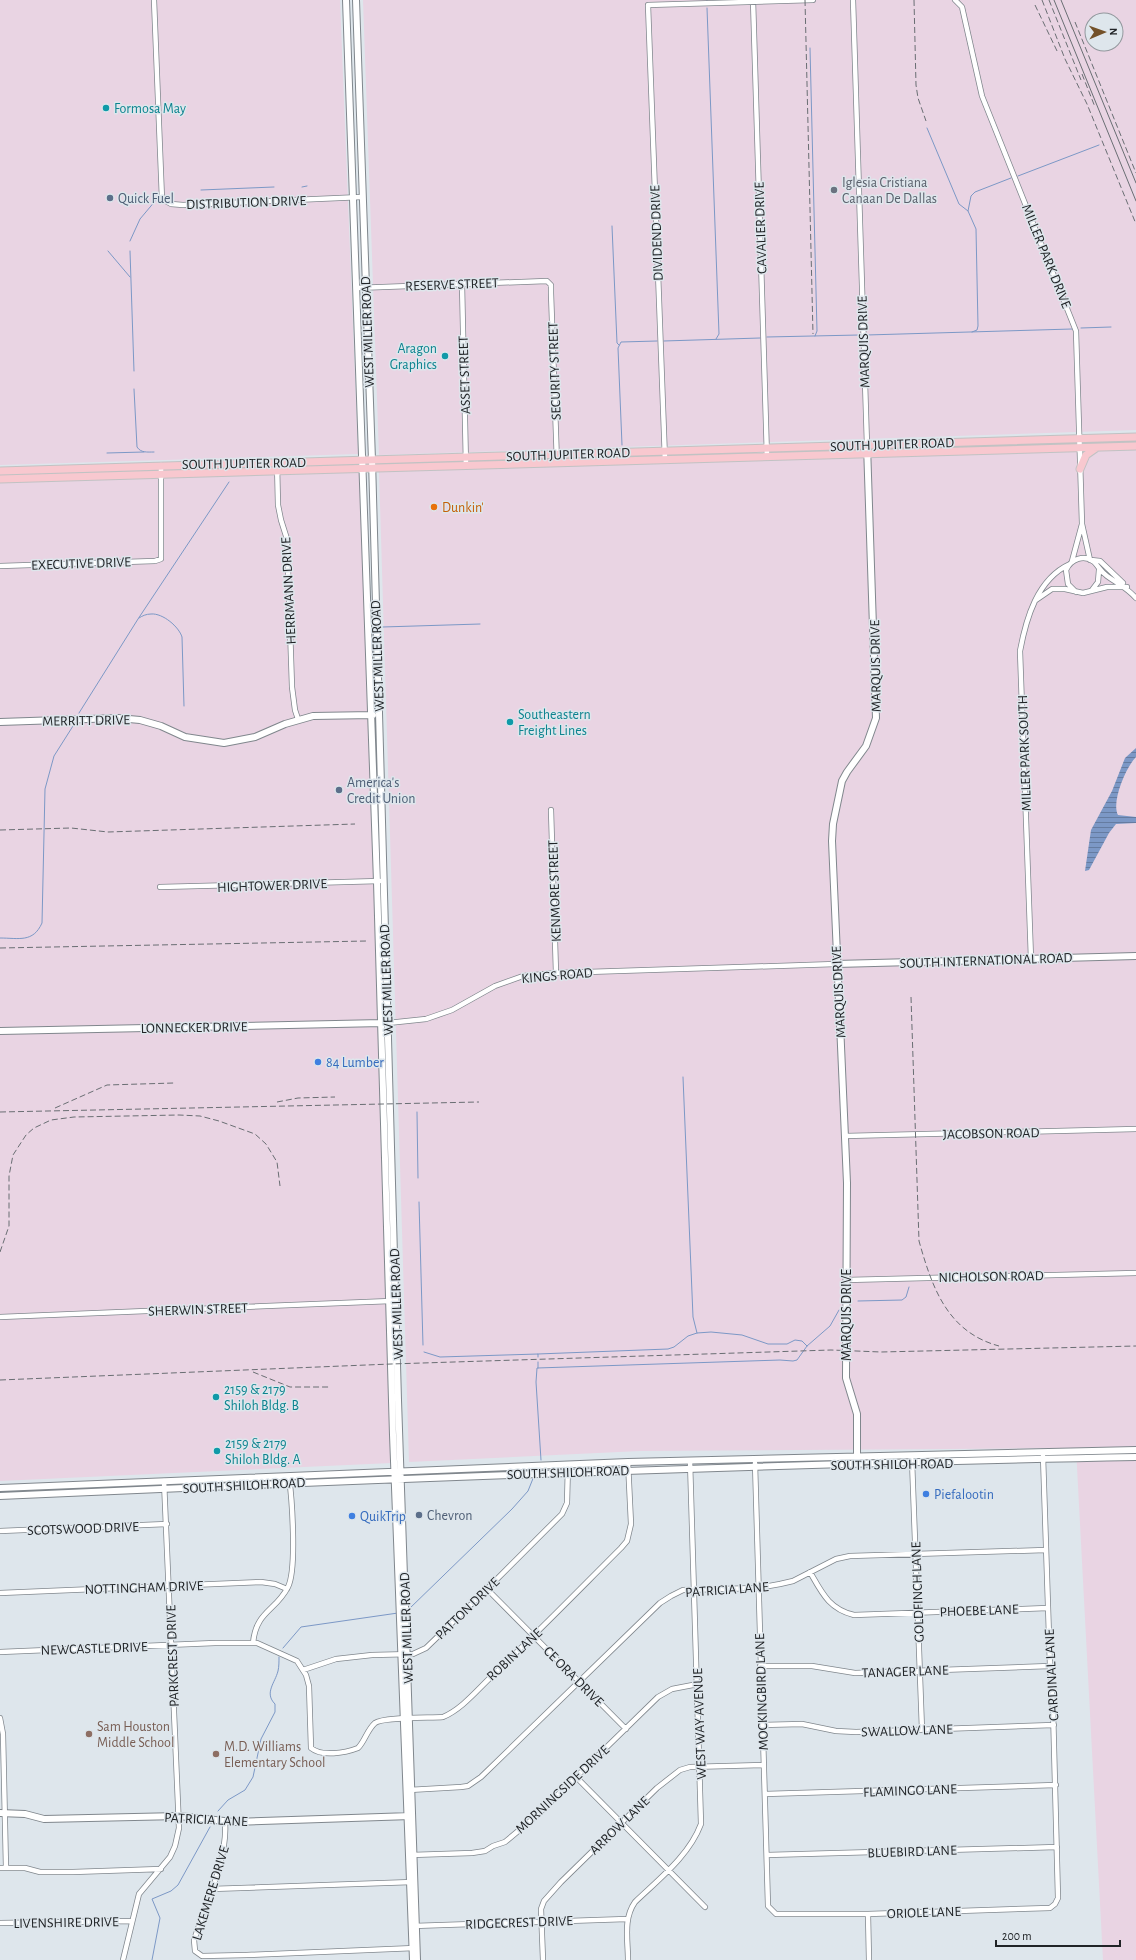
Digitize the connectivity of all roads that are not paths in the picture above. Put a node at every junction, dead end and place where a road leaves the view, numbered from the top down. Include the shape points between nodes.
1 (154, 0) edge
2 (346, 0) edge
3 (356, 0) edge
4 (813, 0) edge
5 (853, 0) edge
6 (954, 0) edge
7 (753, 1) edge
8 (356, 16) junction
9 (347, 17) junction
10 (352, 197) junction
11 (362, 197) junction
12 (547, 281) joint
13 (462, 284) junction
14 (356, 288) junction
15 (366, 288) junction
16 (359, 352) junction
17 (368, 352) junction
18 (1136, 437) edge
19 (1079, 438) junction
20 (973, 442) junction
21 (867, 445) junction
22 (1136, 446) edge
23 (767, 447) junction
24 (1079, 448) junction
25 (1097, 448) junction
26 (714, 449) junction
27 (664, 451) junction
28 (974, 451) junction
29 (611, 452) junction
30 (557, 453) junction
31 (867, 454) junction
32 (466, 457) junction
33 (767, 457) junction
34 (714, 459) junction
35 (363, 460) junction
36 (372, 460) junction
37 (664, 460) junction
38 (612, 462) junction
39 (277, 463) junction
40 (557, 463) junction
41 (161, 465) junction
42 (466, 466) junction
43 (97, 467) junction
44 (372, 468) junction
45 (363, 469) junction
46 (1080, 469) junction
47 (0, 471) edge
48 (278, 472) junction
49 (161, 474) junction
50 (97, 476) junction
51 (0, 480) edge
52 (1082, 524) junction
53 (1090, 560) junction
54 (1071, 563) junction
55 (0, 566) edge
56 (1099, 570) junction
57 (1127, 587) junction
58 (1090, 591) junction
59 (1076, 592) junction
60 (1136, 598) edge
61 (1035, 600) junction
62 (371, 715) junction
63 (379, 715) junction
64 (298, 719) junction
65 (0, 722) edge
66 (551, 810) dead end
67 (380, 882) junction
68 (160, 887) dead end
69 (1136, 956) edge
70 (1031, 959) junction
71 (836, 964) junction
72 (556, 973) junction
73 (388, 1023) junction
74 (380, 1024) junction
75 (0, 1031) edge
76 (1136, 1129) edge
77 (845, 1136) junction
78 (1136, 1273) edge
79 (846, 1280) junction
80 (389, 1301) junction
81 (396, 1301) junction
82 (0, 1317) edge
83 (1136, 1450) edge
84 (912, 1455) junction
85 (857, 1456) junction
86 (1043, 1456) junction
87 (1136, 1458) edge
88 (754, 1459) junction
89 (690, 1461) junction
90 (628, 1462) junction
91 (912, 1463) junction
92 (857, 1464) junction
93 (568, 1465) junction
94 (755, 1467) junction
95 (690, 1468) junction
96 (629, 1470) junction
97 (568, 1472) junction
98 (394, 1475) junction
99 (402, 1475) junction
100 (289, 1480) junction
101 (164, 1481) junction
102 (0, 1488) edge
103 (165, 1489) junction
104 (0, 1496) edge
105 (167, 1524) junction
106 (0, 1531) edge
107 (1046, 1550) junction
108 (916, 1554) junction
109 (810, 1572) junction
110 (170, 1586) junction
111 (758, 1588) junction
112 (287, 1589) junction
113 (487, 1589) junction
114 (694, 1589) junction
115 (0, 1593) edge
116 (1048, 1608) junction
117 (918, 1612) junction
118 (534, 1636) junction
119 (253, 1643) junction
120 (172, 1645) junction
121 (0, 1652) edge
122 (405, 1654) junction
123 (760, 1666) junction
124 (1050, 1666) junction
125 (303, 1670) junction
126 (920, 1670) junction
127 (579, 1682) junction
128 (698, 1684) junction
129 (0, 1718) edge
130 (407, 1719) junction
131 (762, 1725) junction
132 (1054, 1725) junction
133 (626, 1729) junction
134 (922, 1730) junction
135 (2, 1765) edge
136 (763, 1765) junction
137 (701, 1767) junction
138 (576, 1777) junction
139 (1056, 1785) junction
140 (409, 1790) junction
141 (765, 1794) junction
142 (2, 1813) edge
143 (179, 1816) junction
144 (410, 1816) junction
145 (225, 1822) junction
146 (622, 1823) junction
147 (1057, 1847) junction
148 (411, 1855) junction
149 (767, 1856) junction
150 (0, 1868) edge
151 (6, 1868) junction
152 (161, 1869) junction
153 (668, 1870) junction
154 (412, 1882) junction
155 (211, 1889) junction
156 (1058, 1898) joint
157 (705, 1907) dead end
158 (784, 1914) joint
159 (868, 1914) junction
160 (627, 1919) junction
161 (132, 1921) junction
162 (541, 1921) junction
163 (0, 1923) edge
164 (414, 1926) junction
165 (415, 1948) junction
166 (123, 1960) edge
167 (413, 1960) edge
168 (417, 1960) edge
169 (543, 1960) edge
170 (628, 1960) edge
171 (869, 1960) edge

1 - 10 street, DISTRIBUTION DRIVE via 162,199 171,204 183,205
2 - 9 main road, WEST MILLER ROAD
3 - 8 main road, WEST MILLER ROAD
4 - 7 street
5 - 21 street, MARQUIS DRIVE
6 - 19 street, MILLER PARK DRIVE via 962,7 981,95 1076,331
7 - 23 street, CAVALIER DRIVE
7 - 27 street, DIVIDEND DRIVE via 648,5
8 - 9 main road
8 - 11 main road, WEST MILLER ROAD
9 - 10 main road, WEST MILLER ROAD
10 - 11 street, DISTRIBUTION DRIVE
10 - 14 main road, WEST MILLER ROAD
11 - 15 main road, WEST MILLER ROAD
12 - 13 street, RESERVE STREET
12 - 30 street, SECURITY STREET via 551,285
13 - 15 street, RESERVE STREET
13 - 32 street, ASSET STREET
14 - 15 street, RESERVE STREET
14 - 16 main road, WEST MILLER ROAD
15 - 17 main road, WEST MILLER ROAD
16 - 17 main road
16 - 35 main road, WEST MILLER ROAD
17 - 36 main road, WEST MILLER ROAD
18 - 19 main road, SOUTH JUPITER ROAD
19 - 20 main road, SOUTH JUPITER ROAD
19 - 24 street, MILLER PARK DRIVE
20 - 21 main road, SOUTH JUPITER ROAD
20 - 28 main road
21 - 23 main road, SOUTH JUPITER ROAD
21 - 31 main road, MARQUIS DRIVE
22 - 25 main road, SOUTH JUPITER ROAD
23 - 26 main road, SOUTH JUPITER ROAD
23 - 33 street, CAVALIER DRIVE
24 - 25 main road, SOUTH JUPITER ROAD
24 - 28 main road, SOUTH JUPITER ROAD
24 - 46 street, MILLER PARK DRIVE
25 - 46 main road via 1086,455
26 - 27 main road, SOUTH JUPITER ROAD
26 - 34 main road
27 - 29 main road, SOUTH JUPITER ROAD
27 - 37 street, DIVIDEND DRIVE
28 - 31 main road, SOUTH JUPITER ROAD
29 - 30 main road, SOUTH JUPITER ROAD
29 - 38 main road
30 - 32 main road, SOUTH JUPITER ROAD
30 - 40 street, SECURITY STREET
31 - 33 main road, SOUTH JUPITER ROAD
31 - 71 main road, MARQUIS DRIVE via 876,718 866,746 842,781 832,824
32 - 36 main road, SOUTH JUPITER ROAD
32 - 42 street, ASSET STREET
33 - 34 main road, SOUTH JUPITER ROAD
34 - 37 main road, SOUTH JUPITER ROAD
35 - 36 main road, SOUTH JUPITER ROAD
35 - 39 main road, SOUTH JUPITER ROAD
35 - 45 main road, WEST MILLER ROAD
36 - 44 main road, WEST MILLER ROAD
37 - 38 main road, SOUTH JUPITER ROAD
38 - 40 main road, SOUTH JUPITER ROAD
39 - 41 main road, SOUTH JUPITER ROAD
39 - 48 street, HERRMANN DRIVE
40 - 42 main road, SOUTH JUPITER ROAD
41 - 43 main road, SOUTH JUPITER ROAD
41 - 49 street
42 - 44 main road, SOUTH JUPITER ROAD
43 - 47 main road, SOUTH JUPITER ROAD
43 - 50 main road
44 - 45 main road, SOUTH JUPITER ROAD
44 - 63 main road, WEST MILLER ROAD
45 - 48 main road, SOUTH JUPITER ROAD
45 - 62 main road, WEST MILLER ROAD
46 - 52 street, MILLER PARK DRIVE
48 - 49 main road, SOUTH JUPITER ROAD
48 - 64 street, HERRMANN DRIVE via 280,520 287,539 292,687
49 - 50 main road, SOUTH JUPITER ROAD
49 - 55 street, EXECUTIVE DRIVE via 161,559
50 - 51 main road, SOUTH JUPITER ROAD
52 - 53 street
52 - 54 street
53 - 54 street via 1083,558
53 - 56 street
53 - 57 street via 1100,561
54 - 59 street via 1066,570 1066,580
54 - 61 street, MILLER PARK SOUTH via 1064,566 1039,591
56 - 57 street
56 - 58 street via 1098,582
57 - 58 street via 1107,586
57 - 60 street
58 - 59 street
59 - 61 street via 1052,589
61 - 70 street, MILLER PARK SOUTH via 1020,651
62 - 63 main road, MERRITT DRIVE
62 - 64 main road, MERRITT DRIVE via 312,716
62 - 67 main road, WEST MILLER ROAD
63 - 67 main road, WEST MILLER ROAD
64 - 65 main road, MERRITT DRIVE via 255,737 224,743 185,737 154,723 140,720 118,718
66 - 72 street, KENMORE STREET
67 - 68 street, HIGHTOWER DRIVE
67 - 73 main road, WEST MILLER ROAD
67 - 74 main road, WEST MILLER ROAD
69 - 70 main road, SOUTH INTERNATIONAL ROAD
70 - 71 main road, SOUTH INTERNATIONAL ROAD
71 - 72 street, KINGS ROAD
71 - 77 main road, MARQUIS DRIVE
72 - 73 street, KINGS ROAD via 522,976 495,986 452,1010 426,1019
73 - 74 main road, LONNECKER DRIVE
73 - 81 main road, WEST MILLER ROAD
74 - 75 main road, LONNECKER DRIVE
74 - 80 main road, WEST MILLER ROAD
76 - 77 street, JACOBSON ROAD
77 - 79 main road, MARQUIS DRIVE
78 - 79 street, NICHOLSON ROAD
79 - 85 main road, MARQUIS DRIVE via 846,1378 857,1414
80 - 81 street, SHERWIN STREET
80 - 82 street, SHERWIN STREET
80 - 98 main road, WEST MILLER ROAD
81 - 99 main road, WEST MILLER ROAD
83 - 86 main road, SOUTH SHILOH ROAD
84 - 85 main road, SOUTH SHILOH ROAD
84 - 86 main road, SOUTH SHILOH ROAD
84 - 91 street, GOLDFINCH LANE
85 - 88 main road, SOUTH SHILOH ROAD
85 - 92 main road, MARQUIS DRIVE
86 - 87 main road, SOUTH SHILOH ROAD
86 - 91 main road, SOUTH SHILOH ROAD
86 - 107 street, CARDINAL LANE
88 - 89 main road, SOUTH SHILOH ROAD
88 - 94 street, MOCKINGBIRD LANE
89 - 90 main road, SOUTH SHILOH ROAD
89 - 95 street, WEST WAY AVENUE
90 - 93 main road, SOUTH SHILOH ROAD
90 - 96 street, ROBIN LANE
91 - 92 main road, SOUTH SHILOH ROAD
91 - 108 street, GOLDFINCH LANE
92 - 94 main road, SOUTH SHILOH ROAD
93 - 97 street, PATTON DRIVE
93 - 99 main road, SOUTH SHILOH ROAD
94 - 95 main road, SOUTH SHILOH ROAD
94 - 111 street, MOCKINGBIRD LANE
95 - 96 main road, SOUTH SHILOH ROAD
95 - 114 street, WEST WAY AVENUE
96 - 97 main road, SOUTH SHILOH ROAD
96 - 118 street, ROBIN LANE via 631,1524 627,1541
97 - 99 main road, SOUTH SHILOH ROAD
97 - 113 street, PATTON DRIVE via 567,1503 562,1514
98 - 99 main road, SOUTH SHILOH ROAD
98 - 100 main road, SOUTH SHILOH ROAD
98 - 122 main road, WEST MILLER ROAD
99 - 122 main road, WEST MILLER ROAD
100 - 101 main road, SOUTH SHILOH ROAD
100 - 103 main road, SOUTH SHILOH ROAD
100 - 112 street via 293,1571
101 - 102 main road, SOUTH SHILOH ROAD
101 - 103 street, PARKCREST DRIVE
103 - 104 main road, SOUTH SHILOH ROAD
103 - 105 street, PARKCREST DRIVE
105 - 106 street, SCOTSWOOD DRIVE
105 - 110 street, PARKCREST DRIVE
107 - 108 street, PATRICIA LANE
107 - 116 street, CARDINAL LANE
108 - 109 street, PATRICIA LANE via 850,1556 836,1559
108 - 117 street, GOLDFINCH LANE
109 - 111 street, PATRICIA LANE via 793,1581
109 - 117 street, PHOEBE LANE via 830,1604 845,1613 854,1615
110 - 112 street, NOTTINGHAM DRIVE via 269,1582
110 - 115 street, NOTTINGHAM DRIVE
110 - 120 street, PARKCREST DRIVE
111 - 114 street, PATRICIA LANE
111 - 123 street, MOCKINGBIRD LANE
112 - 119 street via 260,1619 254,1630
113 - 118 street, CE ORA DRIVE
113 - 122 street, PATTON DRIVE via 426,1648 420,1652
114 - 127 street, PATRICIA LANE via 683,1590 660,1603
114 - 128 street, WEST WAY AVENUE
116 - 117 street, PHOEBE LANE
116 - 124 street, CARDINAL LANE
117 - 126 street, GOLDFINCH LANE
118 - 127 street, CE ORA DRIVE
118 - 130 street, ROBIN LANE via 449,1714 443,1717
119 - 120 street, NEWCASTLE DRIVE
119 - 125 street, NEWCASTLE DRIVE via 297,1661
120 - 121 street, NEWCASTLE DRIVE
120 - 143 street, PARKCREST DRIVE
122 - 125 street, PATTON DRIVE via 336,1659
122 - 130 main road, WEST MILLER ROAD
123 - 126 street, TANAGER LANE via 812,1666 855,1673
123 - 131 street, MOCKINGBIRD LANE
124 - 126 street, TANAGER LANE
124 - 132 street, CARDINAL LANE
125 - 130 street, ROBIN LANE via 309,1686 309,1744 314,1751 348,1752 358,1748 376,1722
126 - 134 street, GOLDFINCH LANE
127 - 133 street, CE ORA DRIVE
127 - 140 street, PATRICIA LANE via 473,1783 452,1788
128 - 133 street, MORNINGSIDE DRIVE via 672,1689 658,1697
128 - 137 street, WEST WAY AVENUE
129 - 135 street via 3,1734
130 - 140 main road, WEST MILLER ROAD
131 - 134 street, SWALLOW LANE via 802,1724 856,1732
131 - 136 street, MOCKINGBIRD LANE
132 - 134 street, SWALLOW LANE
132 - 139 street, CARDINAL LANE
133 - 138 street, MORNINGSIDE DRIVE
135 - 142 street
136 - 137 street, ARROW LANE
136 - 141 street, MOCKINGBIRD LANE
137 - 146 street, ARROW LANE via 680,1770
137 - 153 street, WEST WAY AVENUE via 701,1824 695,1840
138 - 146 street
138 - 148 street, MORNINGSIDE DRIVE via 505,1842 485,1851 472,1853
139 - 141 street, FLAMINGO LANE
139 - 147 street, CARDINAL LANE
140 - 144 main road, WEST MILLER ROAD
141 - 149 street, MOCKINGBIRD LANE
142 - 143 main road, PATRICIA LANE via 25,1814 44,1820
142 - 151 street
143 - 145 main road, PATRICIA LANE
143 - 152 street, PARKCREST DRIVE via 175,1846
144 - 145 main road, PATRICIA LANE
144 - 148 main road, WEST MILLER ROAD
145 - 155 street, LAKEMERE DRIVE via 226,1838
146 - 153 street
146 - 162 street, ARROW LANE via 544,1901
147 - 149 street, BLUEBIRD LANE
147 - 156 street, CARDINAL LANE
148 - 154 main road, WEST MILLER ROAD
149 - 158 street, MOCKINGBIRD LANE via 768,1906 776,1914
150 - 151 street
151 - 152 street via 25,1868 40,1872
152 - 161 street, PARKCREST DRIVE via 139,1894
153 - 157 street
153 - 160 street, WEST WAY AVENUE via 635,1902
154 - 155 street
154 - 164 main road, WEST MILLER ROAD
155 - 165 street, LAKEMERE DRIVE via 194,1940 195,1951 206,1956
156 - 159 street, ORIOLE LANE via 1050,1908
158 - 159 street, ORIOLE LANE
159 - 171 street
160 - 162 street, RIDGECREST DRIVE
160 - 170 street, WEST WAY AVENUE
161 - 163 street, LIVENSHIRE DRIVE
161 - 166 street, PARKCREST DRIVE
162 - 164 street, RIDGECREST DRIVE
162 - 169 street, ARROW LANE
164 - 165 main road, WEST MILLER ROAD
165 - 167 main road, WEST MILLER ROAD
165 - 168 main road, WEST MILLER ROAD

